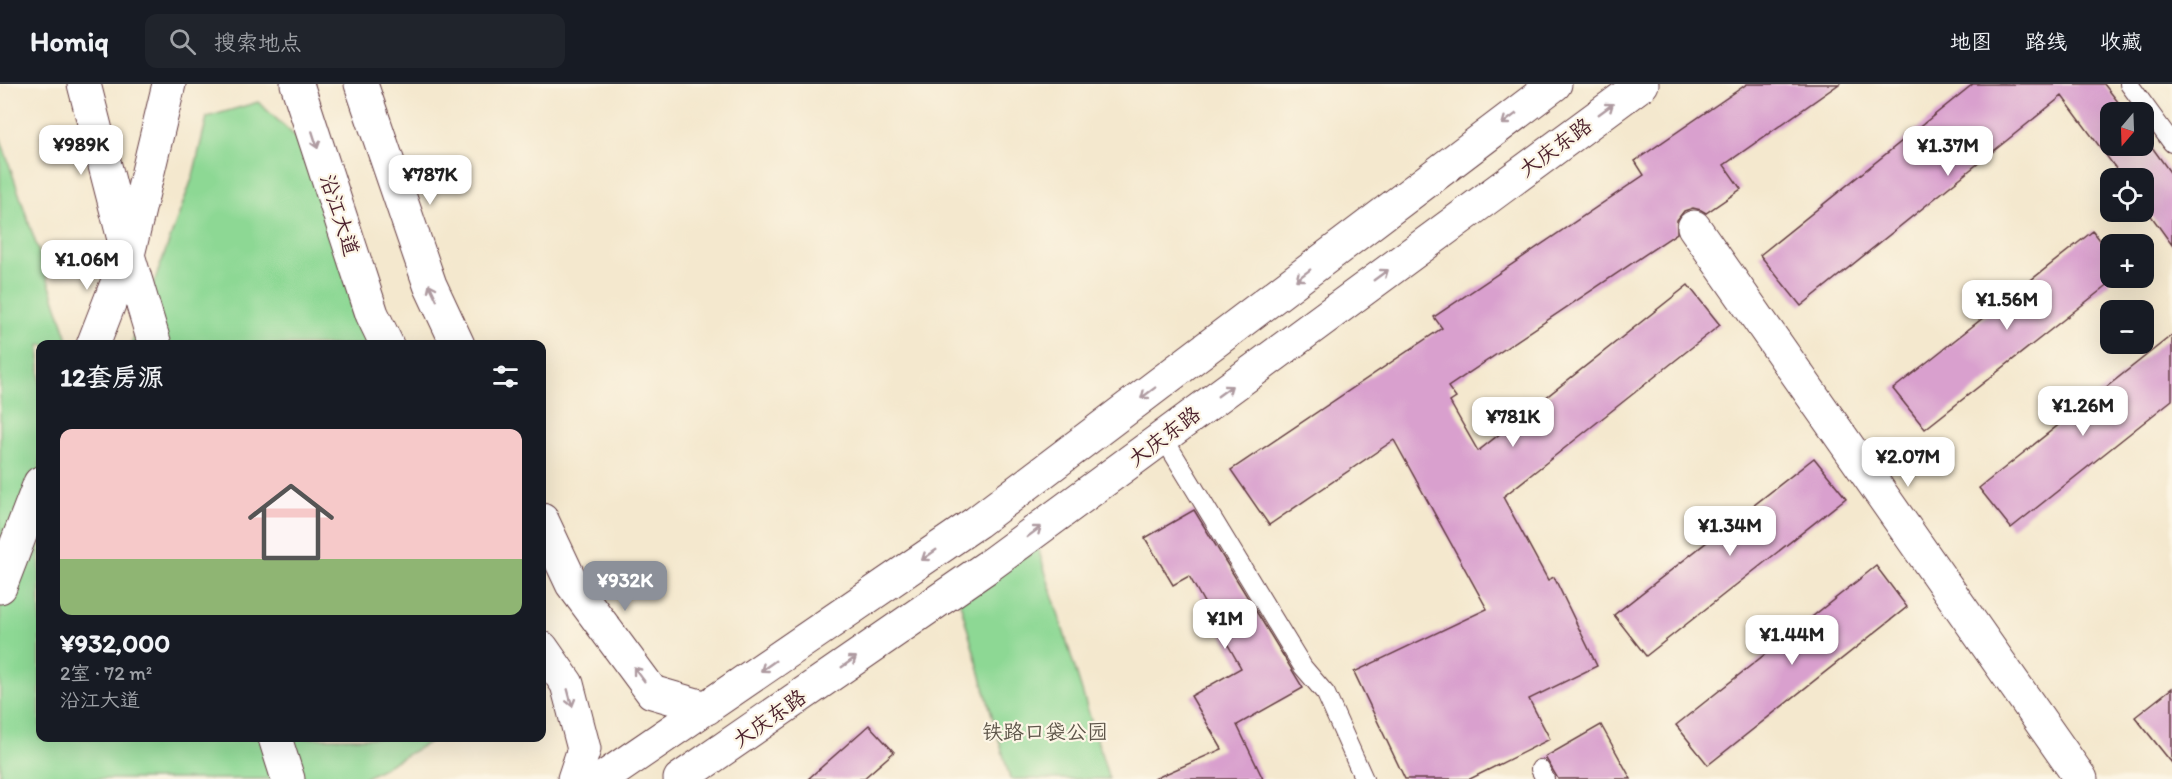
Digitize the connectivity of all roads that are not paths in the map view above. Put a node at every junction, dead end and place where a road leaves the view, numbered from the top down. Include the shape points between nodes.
1 (84, 84) edge
2 (169, 84) edge
3 (297, 84) edge
4 (361, 84) edge
5 (1555, 84) edge
6 (1642, 84) edge
7 (2129, 84) edge
8 (2172, 144) edge
9 (1694, 227) dead end
10 (128, 255) junction
11 (95, 340) edge
12 (154, 340) edge
13 (385, 340) edge
14 (456, 340) edge
15 (1162, 436) junction
16 (36, 493) edge
17 (546, 529) edge
18 (0, 587) edge
19 (546, 654) edge
20 (707, 708) junction
21 (276, 742) edge
22 (288, 779) edge
23 (574, 779) edge
24 (602, 779) edge
25 (680, 779) edge
26 (1364, 779) edge
27 (2081, 779) edge

1 - 10 main road
2 - 10 main road
3 -> 13 main road, 沿江大道 via 372,314
14 -> 4 main road via 430,285
5 -> 20 main road, 大庆东路 via 977,522
15 -> 6 main road, 大庆东路
7 - 8 lane
9 - 27 main road
10 - 11 main road
10 - 12 main road
25 -> 15 main road, 大庆东路 via 987,567
15 - 26 lane via 1304,667 1326,694
16 - 18 main road
20 -> 17 main road via 652,692 572,584
19 -> 23 main road via 567,684 584,749
20 - 24 main road, 大庆东路
21 - 22 main road

